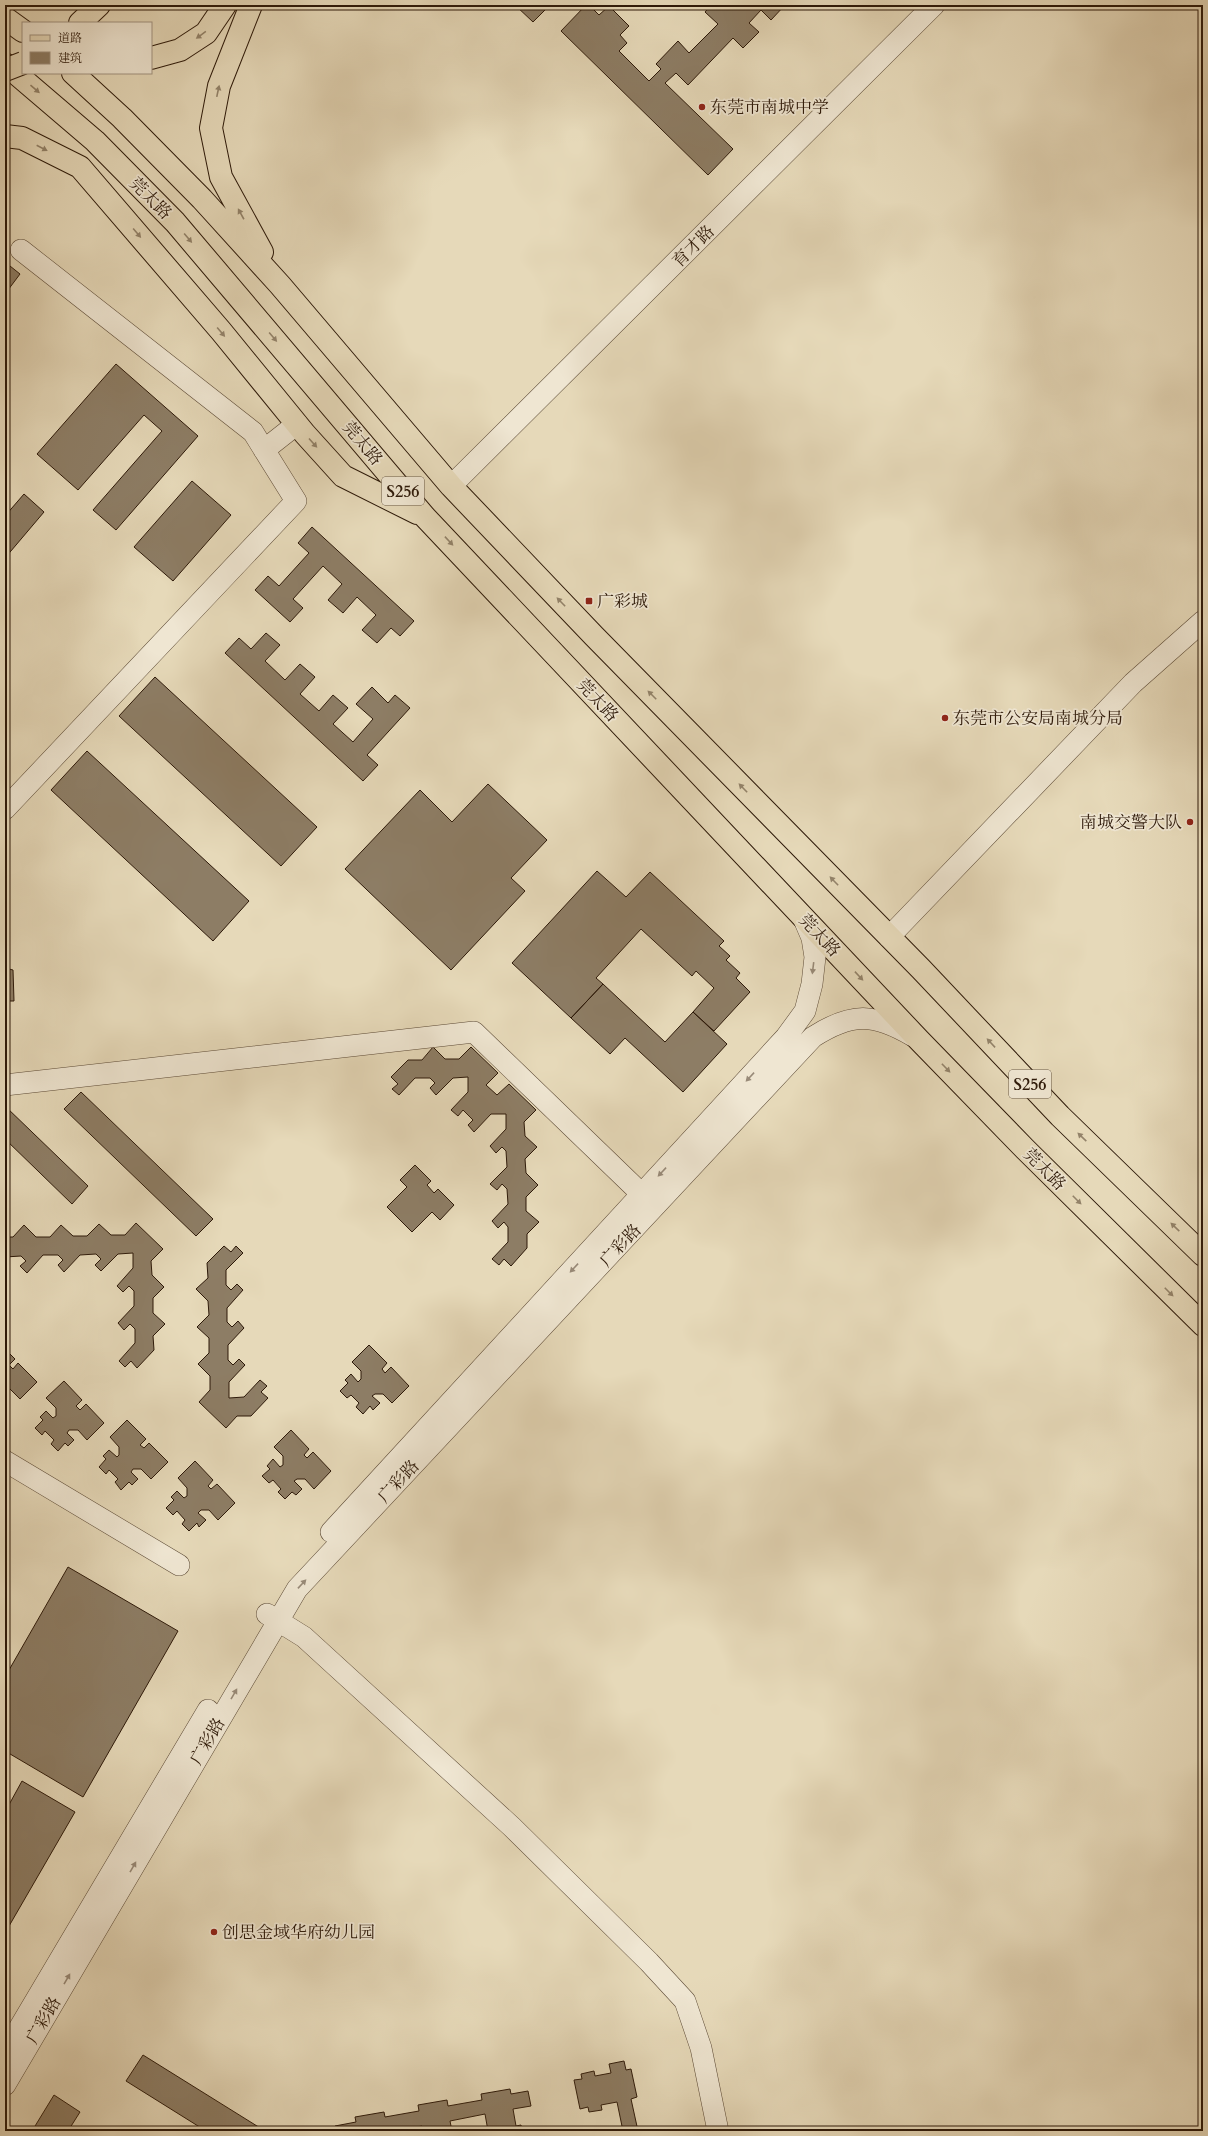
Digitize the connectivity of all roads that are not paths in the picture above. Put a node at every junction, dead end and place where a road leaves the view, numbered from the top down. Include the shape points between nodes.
1 (99, 5) edge
2 (225, 5) edge
3 (251, 5) edge
4 (934, 5) edge
5 (5, 18) edge
6 (81, 22) edge
7 (22, 30) edge
8 (152, 58) edge
9 (22, 63) edge
10 (5, 64) edge
11 (5, 70) edge
12 (74, 74) edge
13 (5, 136) edge
14 (21, 250) dead end
15 (280, 285) junction
16 (297, 424) junction
17 (264, 450) junction
18 (452, 486) junction
19 (425, 517) junction
20 (1203, 621) edge
21 (5, 808) edge
22 (803, 917) junction
23 (889, 937) junction
24 (919, 1040) junction
25 (5, 1085) edge
26 (649, 1200) junction
27 (1203, 1255) edge
28 (1203, 1325) edge
29 (5, 1461) edge
30 (179, 1565) dead end
31 (272, 1617) junction
32 (5, 2052) edge
33 (5, 2085) edge
34 (718, 2131) edge

1 - 6 main road
2 -> 8 main road via 206,33 180,50
15 -> 3 main road via 221,177 211,128 219,86
4 - 18 street, 育才路
5 - 7 main road
9 - 11 main road, bridge
10 -> 19 main road, 莞太路 / S256 via 95,141 175,222
12 - 15 main road, 莞太路 / S256 via 122,118 202,199
13 -> 16 main road via 22,138 80,167
14 - 17 street via 253,432
15 - 18 main road, 莞太路 / S256
16 - 17 street
16 -> 19 main road via 343,476
17 - 21 street via 296,501
23 -> 18 main road, 莞太路 / S256 via 594,636
19 -> 22 main road, 莞太路 / S256
20 - 23 street via 1133,683
22 -> 24 main road, 莞太路 / S256
22 -> 26 street, 广彩路 via 812,938 815,957 805,1011
27 -> 23 main road, 莞太路 / S256 via 1060,1116
24 - 26 street, 广彩路 via 893,1025 871,1018 851,1019 829,1027 813,1037
24 -> 28 main road, 莞太路 / S256
25 - 26 street via 474,1032
26 - 31 street, 广彩路 via 287,1580
29 - 30 street
31 - 32 street, 广彩路
33 -> 31 street, 广彩路
31 - 34 street via 304,1638 512,1827 685,2001 701,2048

